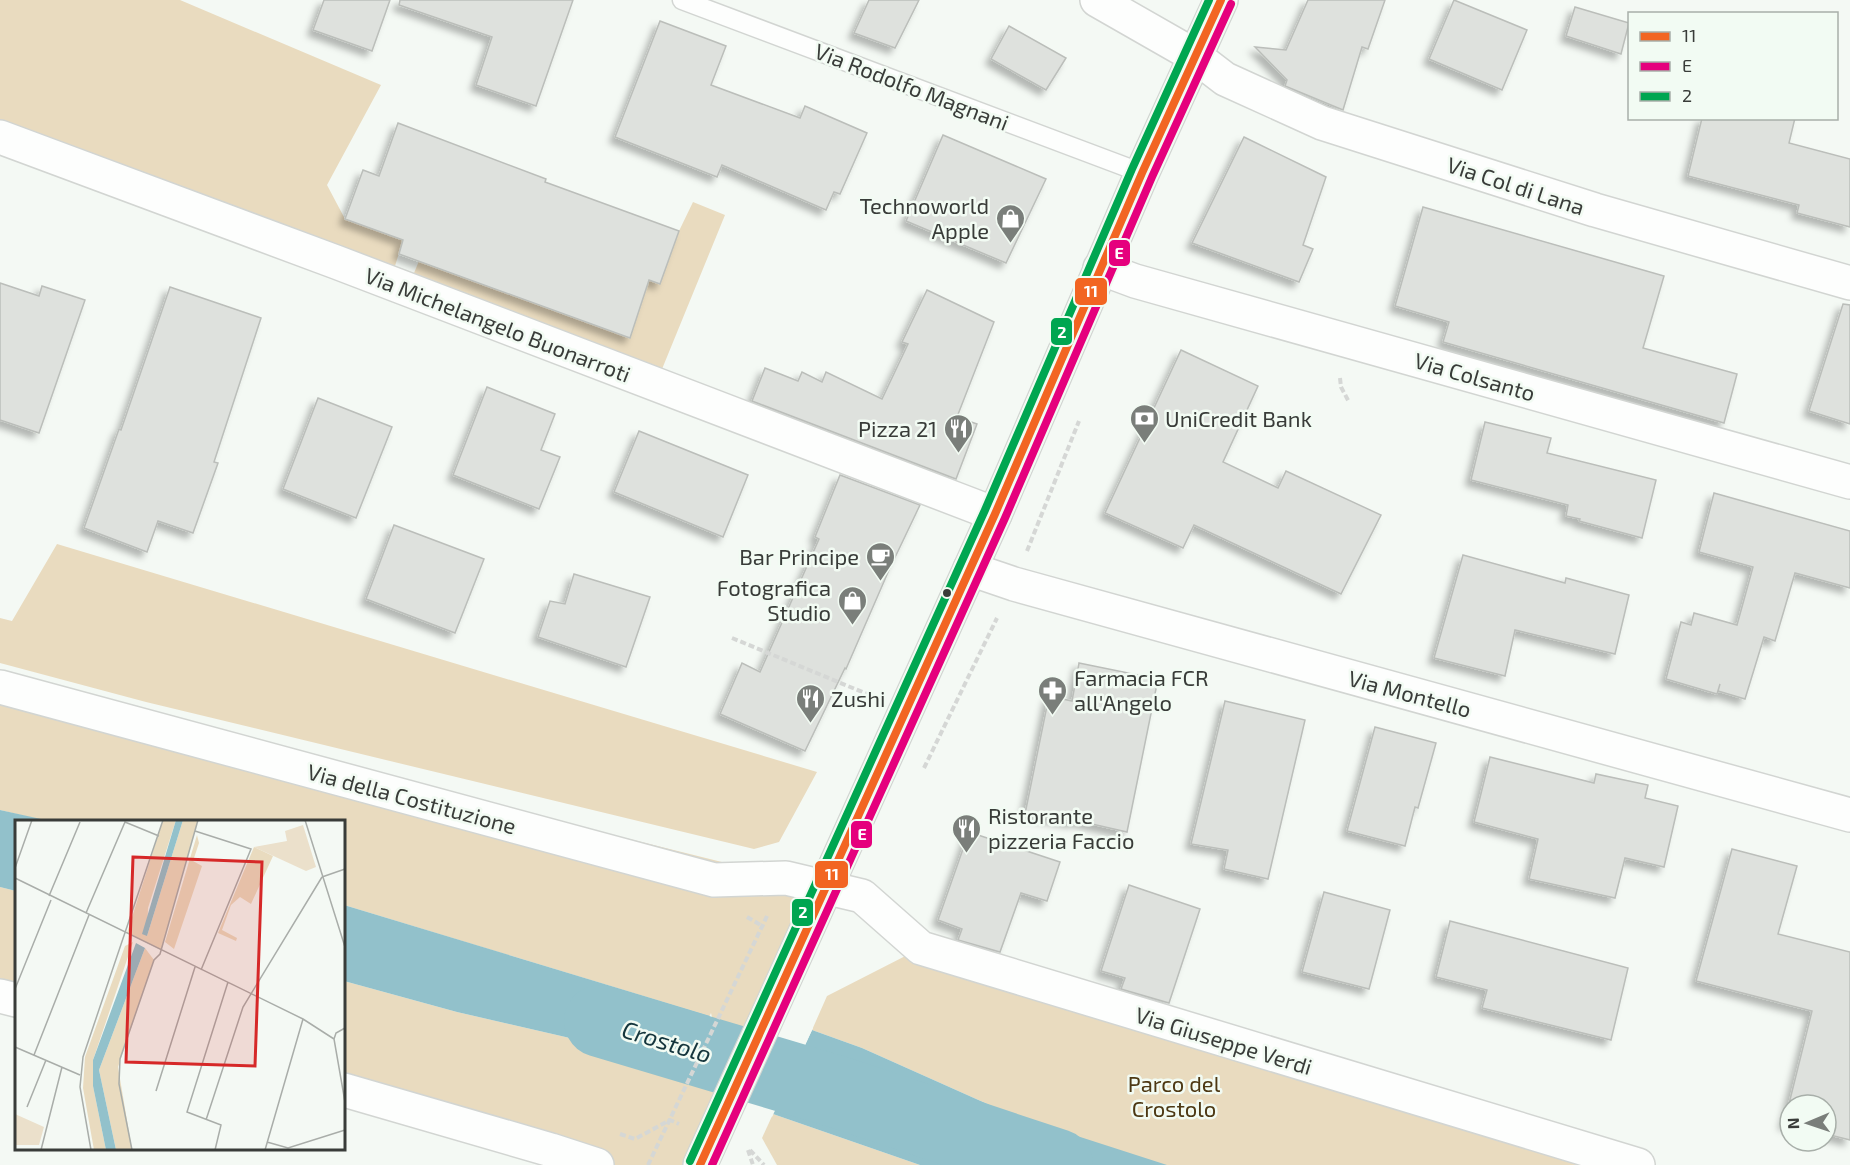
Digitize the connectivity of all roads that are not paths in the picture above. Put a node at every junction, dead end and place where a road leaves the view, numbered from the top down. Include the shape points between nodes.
1 (682, 0) edge
2 (1096, 0) edge
3 (1221, 0) edge
4 (1195, 56) junction
5 (0, 137) edge
6 (1142, 173) junction
7 (1100, 268) junction
8 (1850, 283) edge
9 (1850, 482) edge
10 (995, 514) junction
11 (970, 569) junction
12 (0, 687) edge
13 (1850, 815) edge
14 (826, 888) junction
15 (0, 996) edge
16 (15, 1000) edge
17 (345, 1090) edge
18 (597, 1165) edge
19 (700, 1165) edge
20 (1638, 1165) edge

1 - 6 lane, Via Rodolfo Magnani
2 - 4 street, Via Col di Lana
3 - 4 street
4 - 6 street
4 - 8 street, Via Col di Lana via 1225,80 1322,123 1595,210
5 - 10 street, Via Michelangelo Buonarroti
6 - 7 street
7 - 9 street, Via Colsanto
7 - 10 street
10 - 11 street
11 - 13 street, Via Montello
11 - 14 street
12 - 14 street, Via della Costituzione via 714,880 786,878
14 - 19 street
14 - 20 street, Via Giuseppe Verdi via 862,896 921,948
15 - 16 street
17 - 18 street

